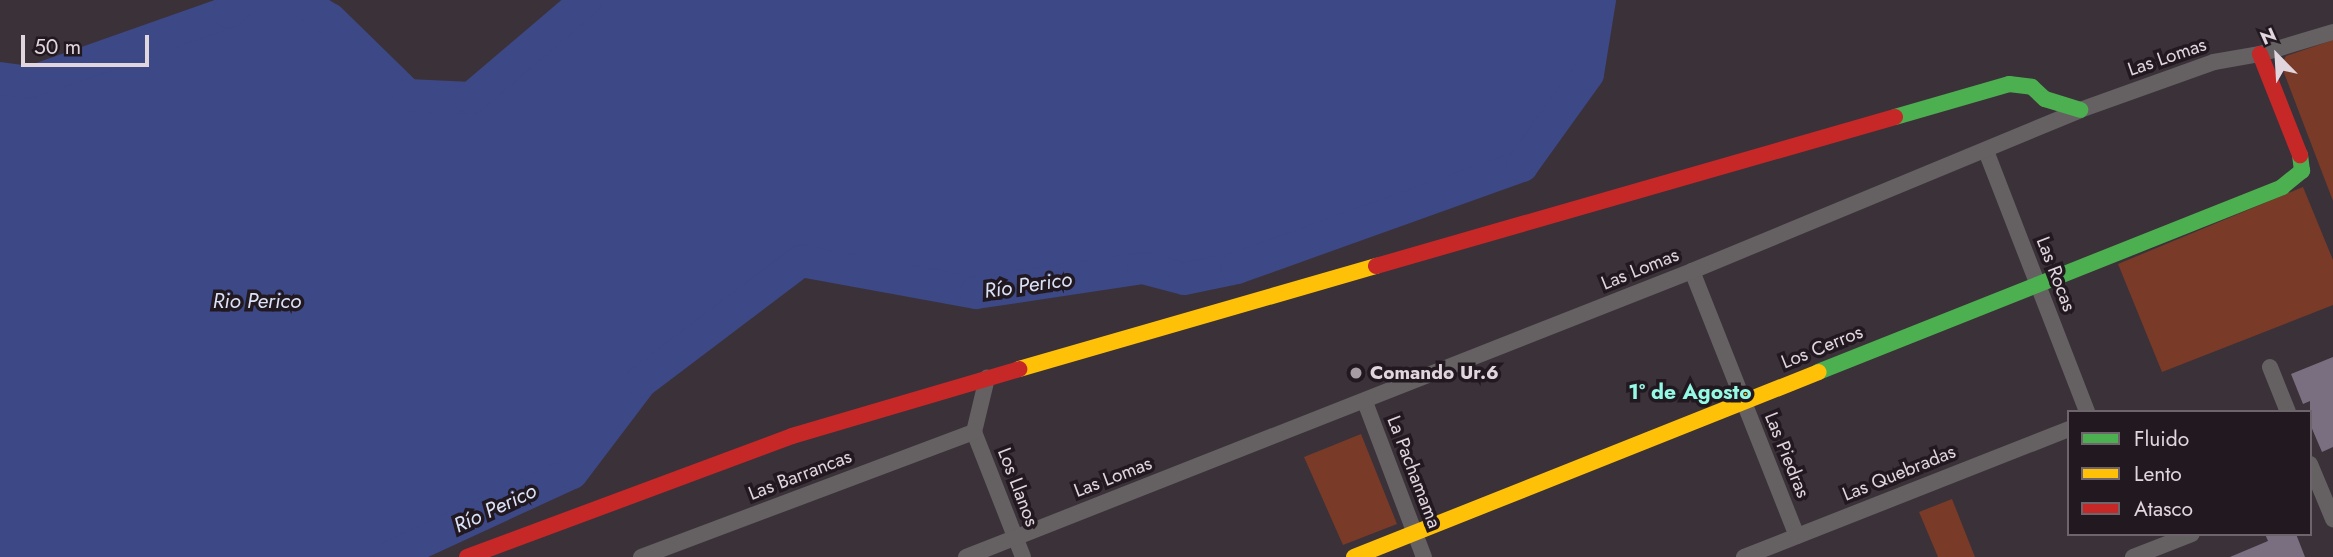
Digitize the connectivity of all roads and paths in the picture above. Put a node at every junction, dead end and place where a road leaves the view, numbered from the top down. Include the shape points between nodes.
1 (2333, 32) edge
2 (2260, 54) junction
3 (2080, 110) junction
4 (1986, 151) junction
5 (1692, 271) junction
6 (2036, 283) junction
7 (2270, 367) dead end
8 (987, 378) junction
9 (1742, 401) junction
10 (1365, 402) junction
11 (2086, 410) edge
12 (2287, 410) edge
13 (2067, 430) edge
14 (974, 432) junction
15 (2312, 468) edge
16 (2321, 484) edge
17 (2333, 519) edge
18 (1415, 534) junction
19 (1797, 536) junction
20 (2187, 536) edge
21 (1016, 538) junction
22 (1773, 551) edge
23 (467, 557) edge
24 (641, 557) edge
25 (966, 557) edge
26 (1023, 557) edge
27 (1354, 557) edge
28 (1424, 557) edge
29 (1744, 557) edge
30 (2133, 557) edge

1 - 2 street, Las Lomas
2 - 3 street, Las Lomas via 2214,62
2 - 6 street, Los Cerros via 2300,152 2302,172 2282,187
3 - 4 street, Las Lomas
3 - 8 street via 2045,99 2032,87 2009,84
4 - 5 street, Las Lomas
4 - 6 street, Las Rocas
5 - 9 street, Las Piedras
5 - 10 street, Las Lomas
6 - 9 street, Los Cerros
6 - 11 street, Las Rocas
7 - 12 street
8 - 14 street
8 - 23 street via 792,436
9 - 18 street, Los Cerros
9 - 19 street, Las Piedras
10 - 18 street, La Pachamama
10 - 21 street, Las Lomas
13 - 19 street, Las Quebradas
14 - 21 street, Los Llanos
14 - 24 street, Las Barrancas
15 - 16 street
16 - 17 street
18 - 27 street, Los Cerros
18 - 28 street, La Pachamama
19 - 22 street, Las Quebradas
20 - 30 street
21 - 25 street, Las Lomas
21 - 26 street, Los Llanos
22 - 29 street, Las Quebradas

